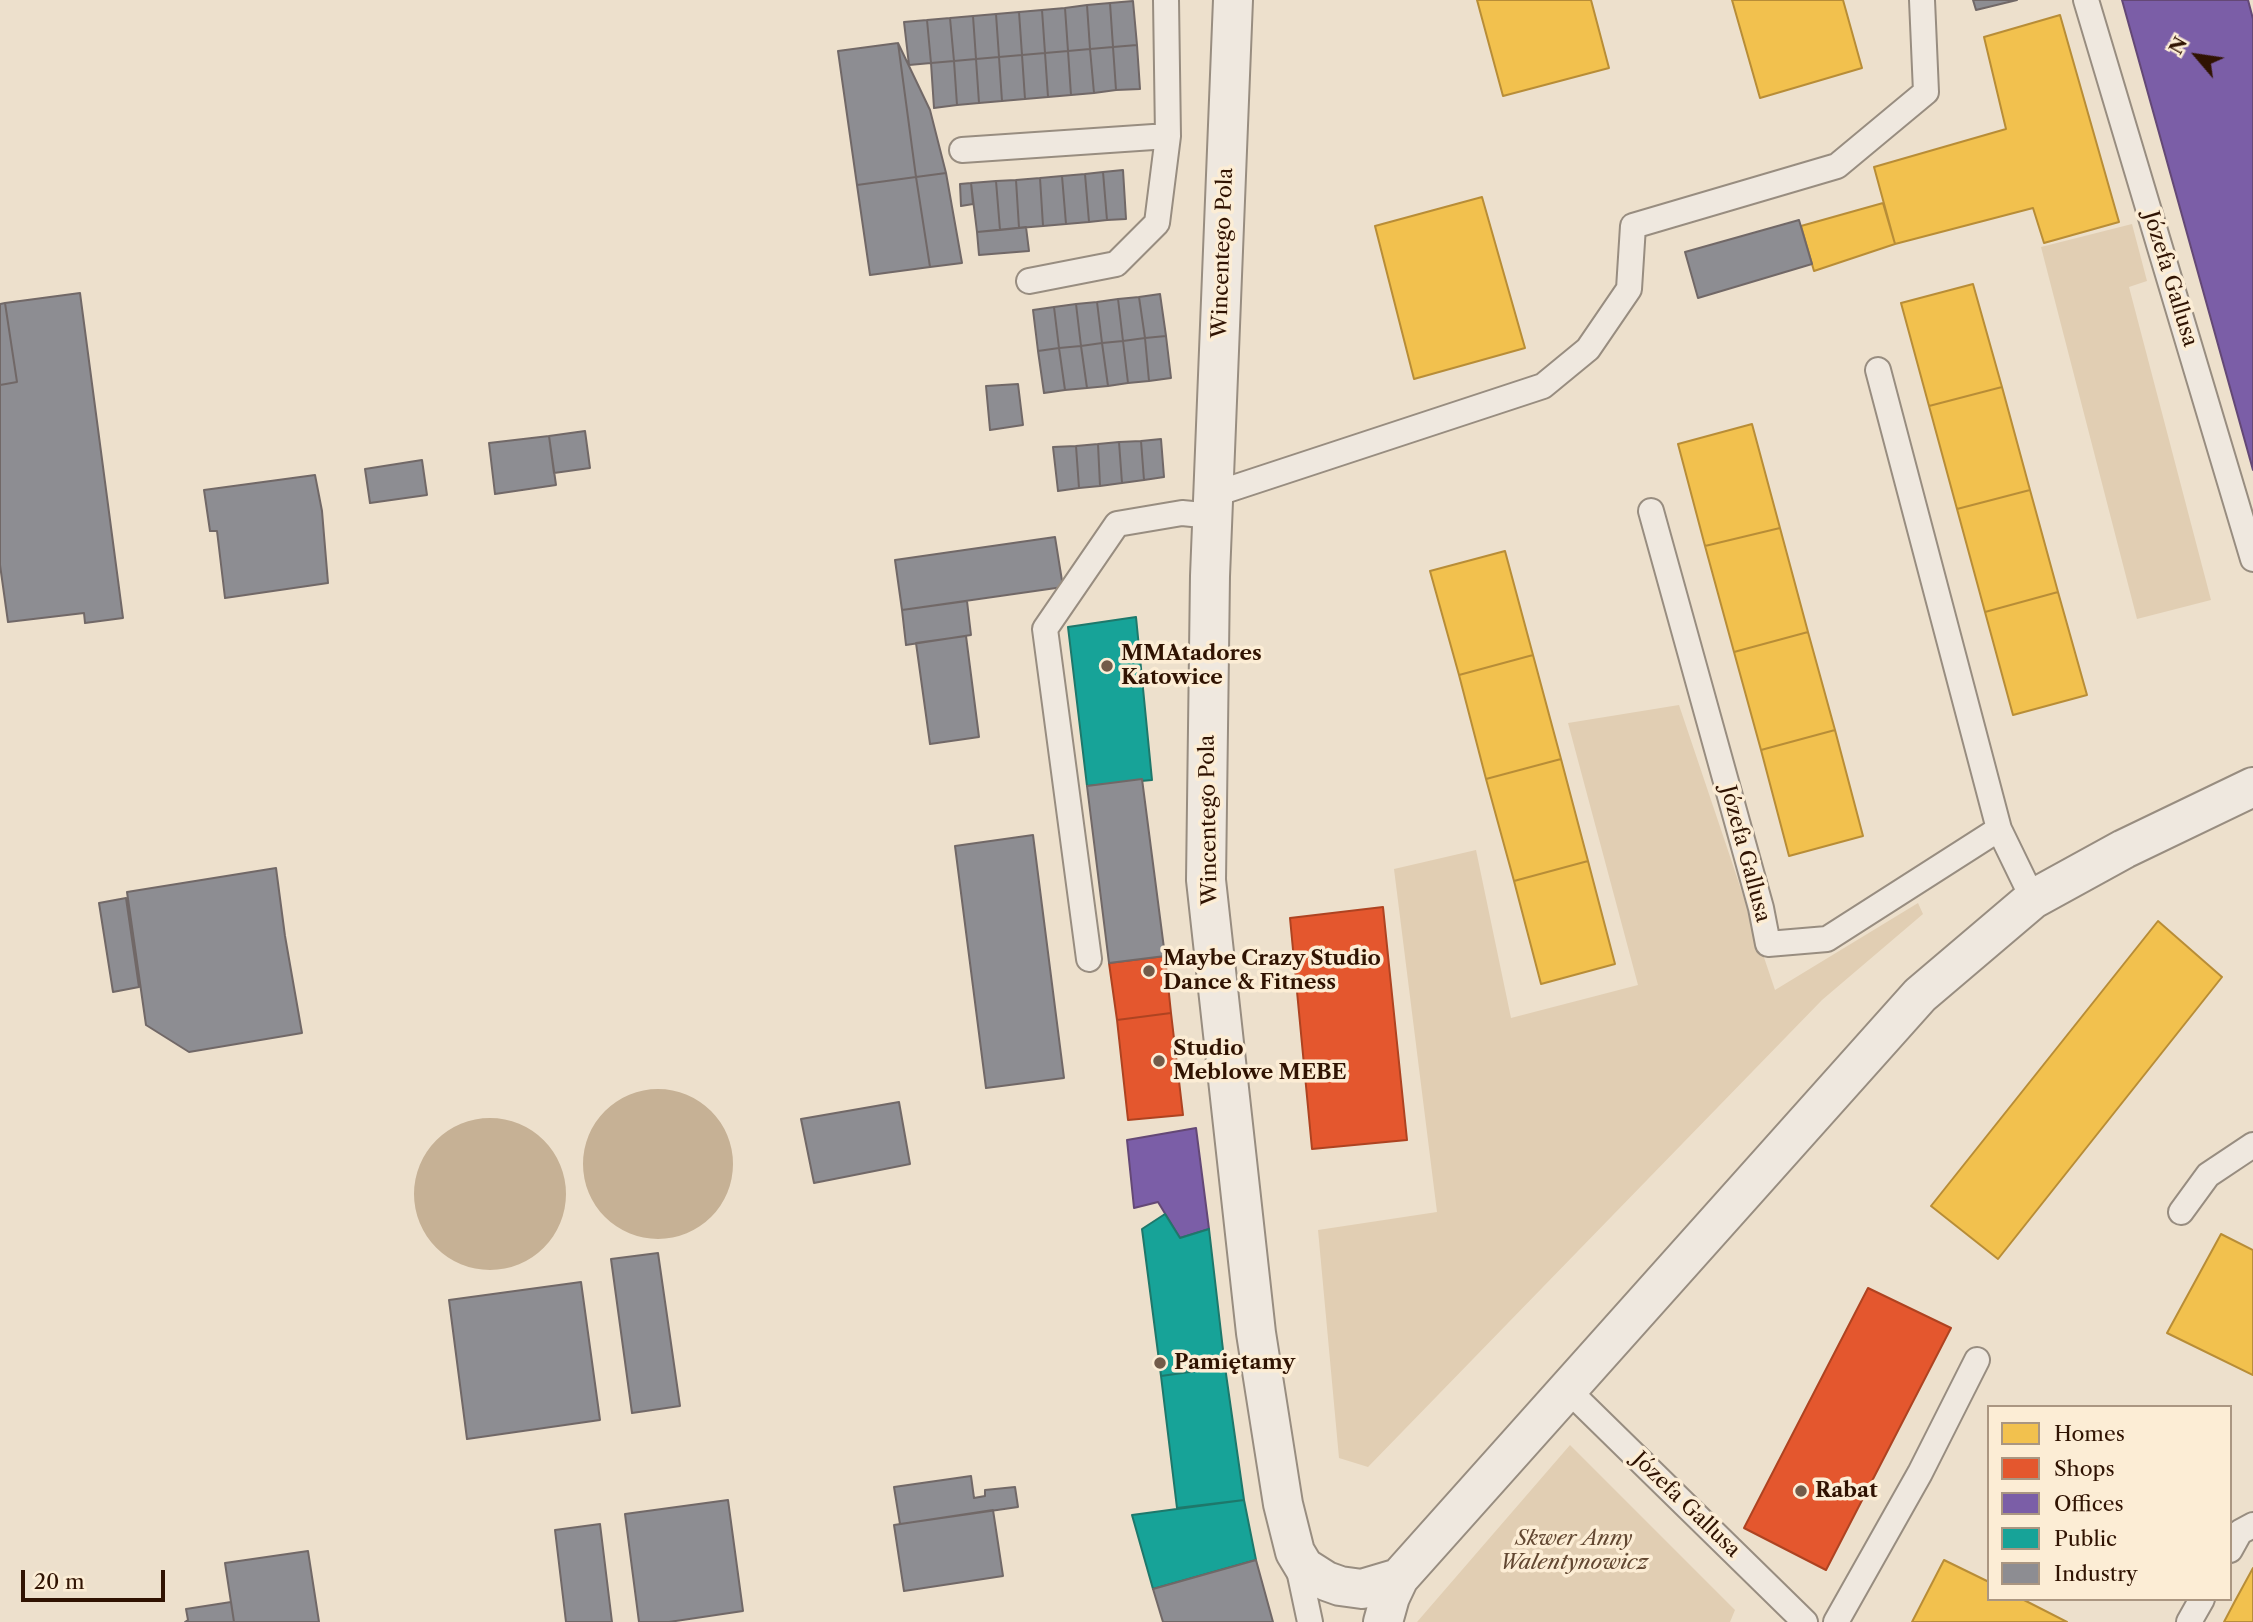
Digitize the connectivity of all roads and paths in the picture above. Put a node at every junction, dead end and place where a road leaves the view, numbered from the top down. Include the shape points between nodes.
1 (1166, 0) edge
2 (1233, 0) edge
3 (1922, 0) edge
4 (2086, 0) edge
5 (1168, 136) junction
6 (962, 149) dead end
7 (1029, 281) dead end
8 (1878, 370) dead end
9 (1214, 505) junction
10 (1651, 510) dead end
11 (2253, 559) edge
12 (2253, 787) edge
13 (1999, 829) junction
14 (2032, 899) junction
15 (1089, 959) dead end
16 (2253, 1145) edge
17 (2181, 1212) dead end
18 (1977, 1360) dead end
19 (1566, 1388) junction
20 (2253, 1525) edge
21 (2232, 1546) edge
22 (1295, 1552) junction
23 (1399, 1578) junction
24 (2201, 1601) edge
25 (1310, 1622) edge
26 (1383, 1622) edge
27 (1805, 1622) edge
28 (1836, 1622) edge
29 (2189, 1622) edge

1 - 5 lane
2 - 9 street, Wincentego Pola
3 - 9 lane via 1926,92 1837,166 1633,226 1629,289 1588,349 1543,386
4 - 11 lane, Józefa Gallusa
5 - 6 lane
5 - 7 lane via 1157,223 1116,264
8 - 13 lane
9 - 15 lane via 1117,524 1045,629
9 - 22 street, Wincentego Pola via 1206,880 1256,1333
10 - 13 lane, Józefa Gallusa via 1768,944 1827,939
12 - 14 street
13 - 14 lane
14 - 19 street via 1920,995
16 - 17 lane via 2208,1175
18 - 28 lane
19 - 23 street
19 - 27 lane, Józefa Gallusa
20 - 21 lane via 2241,1532
22 - 23 street via 1304,1567 1340,1586 1362,1588
22 - 25 lane
23 - 26 street
24 - 29 lane

